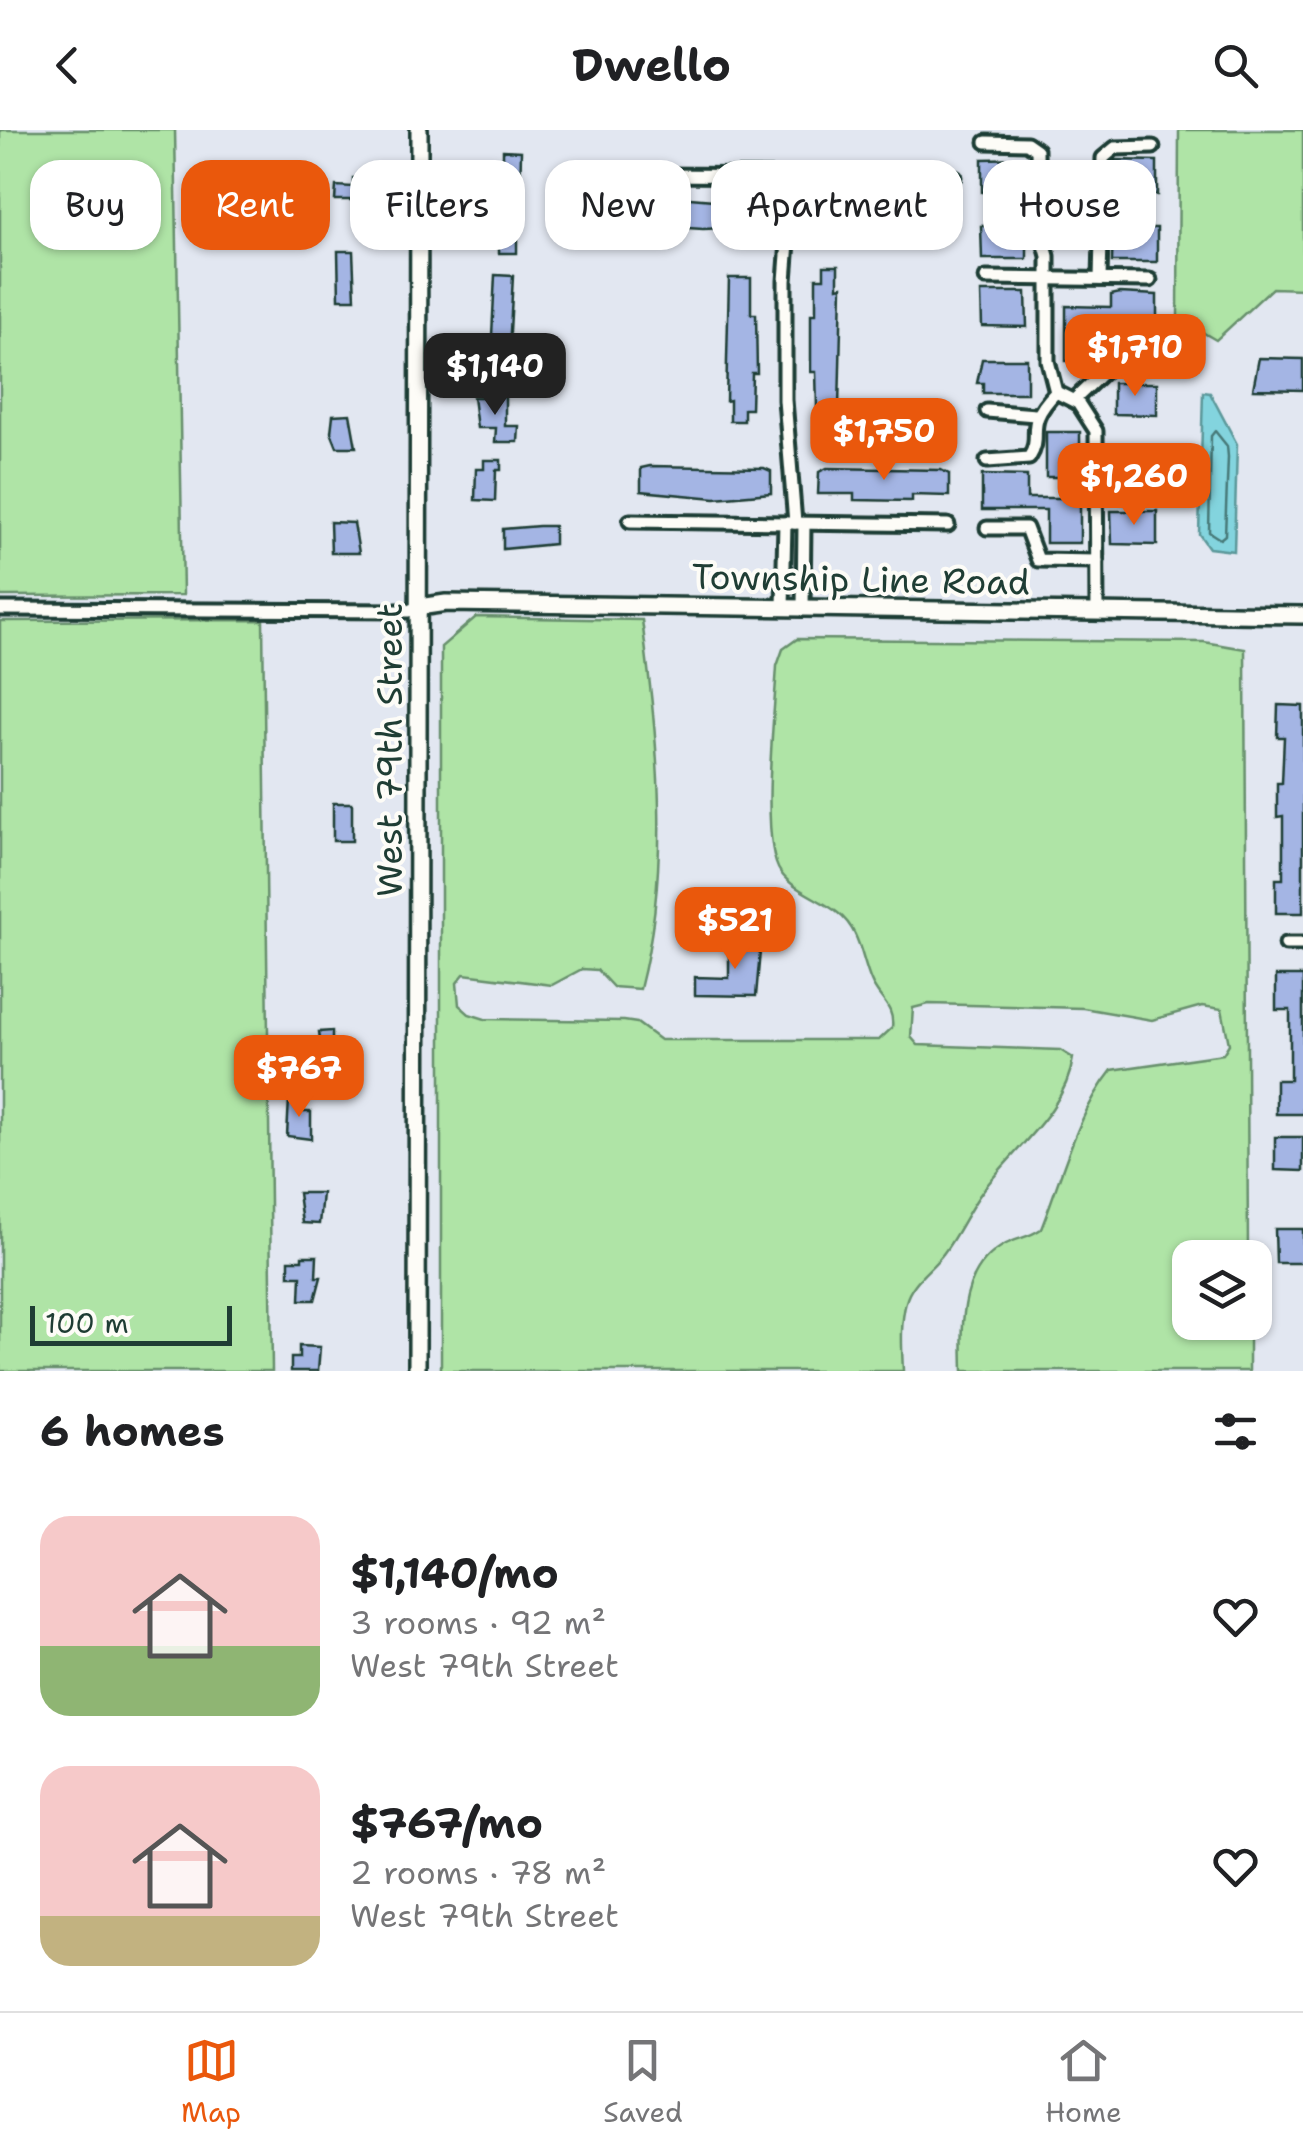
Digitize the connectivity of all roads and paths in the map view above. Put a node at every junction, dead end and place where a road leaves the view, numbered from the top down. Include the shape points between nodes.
1 (419, 130) edge
2 (986, 142) dead end
3 (1152, 147) dead end
4 (787, 250) edge
5 (986, 278) dead end
6 (1047, 278) junction
7 (1100, 279) junction
8 (1150, 280) dead end
9 (1152, 357) dead end
10 (1056, 392) junction
11 (1074, 400) junction
12 (987, 411) dead end
13 (1036, 415) junction
14 (986, 462) dead end
15 (630, 521) dead end
16 (795, 523) junction
17 (948, 525) dead end
18 (987, 528) dead end
19 (1097, 561) junction
20 (419, 607) junction
21 (782, 607) junction
22 (803, 608) junction
23 (0, 609) edge
24 (1097, 613) junction
25 (1303, 616) edge
26 (1286, 944) dead end
27 (1303, 944) edge
28 (417, 1371) edge

1 - 20 main road, West 79th Street
2 - 6 street via 1027,142 1037,150
3 - 7 street via 1115,148 1103,158
4 - 16 street via 785,400
5 - 6 street
6 - 7 street
6 - 10 street via 1048,361
7 - 8 street
9 - 11 street via 1117,359
10 - 11 street
10 - 13 street
11 - 19 street via 1096,431
12 - 13 street
13 - 14 street via 1029,458
15 - 16 street
16 - 17 street
16 - 21 street
16 - 22 street
18 - 19 street via 1026,528 1042,562
19 - 24 street
20 - 21 main road, Township Line Road
20 - 23 street
20 - 28 main road, West 79th Street
21 - 22 main road, Township Line Road
22 - 24 main road, Township Line Road
24 - 25 main road, Township Line Road
26 - 27 street

